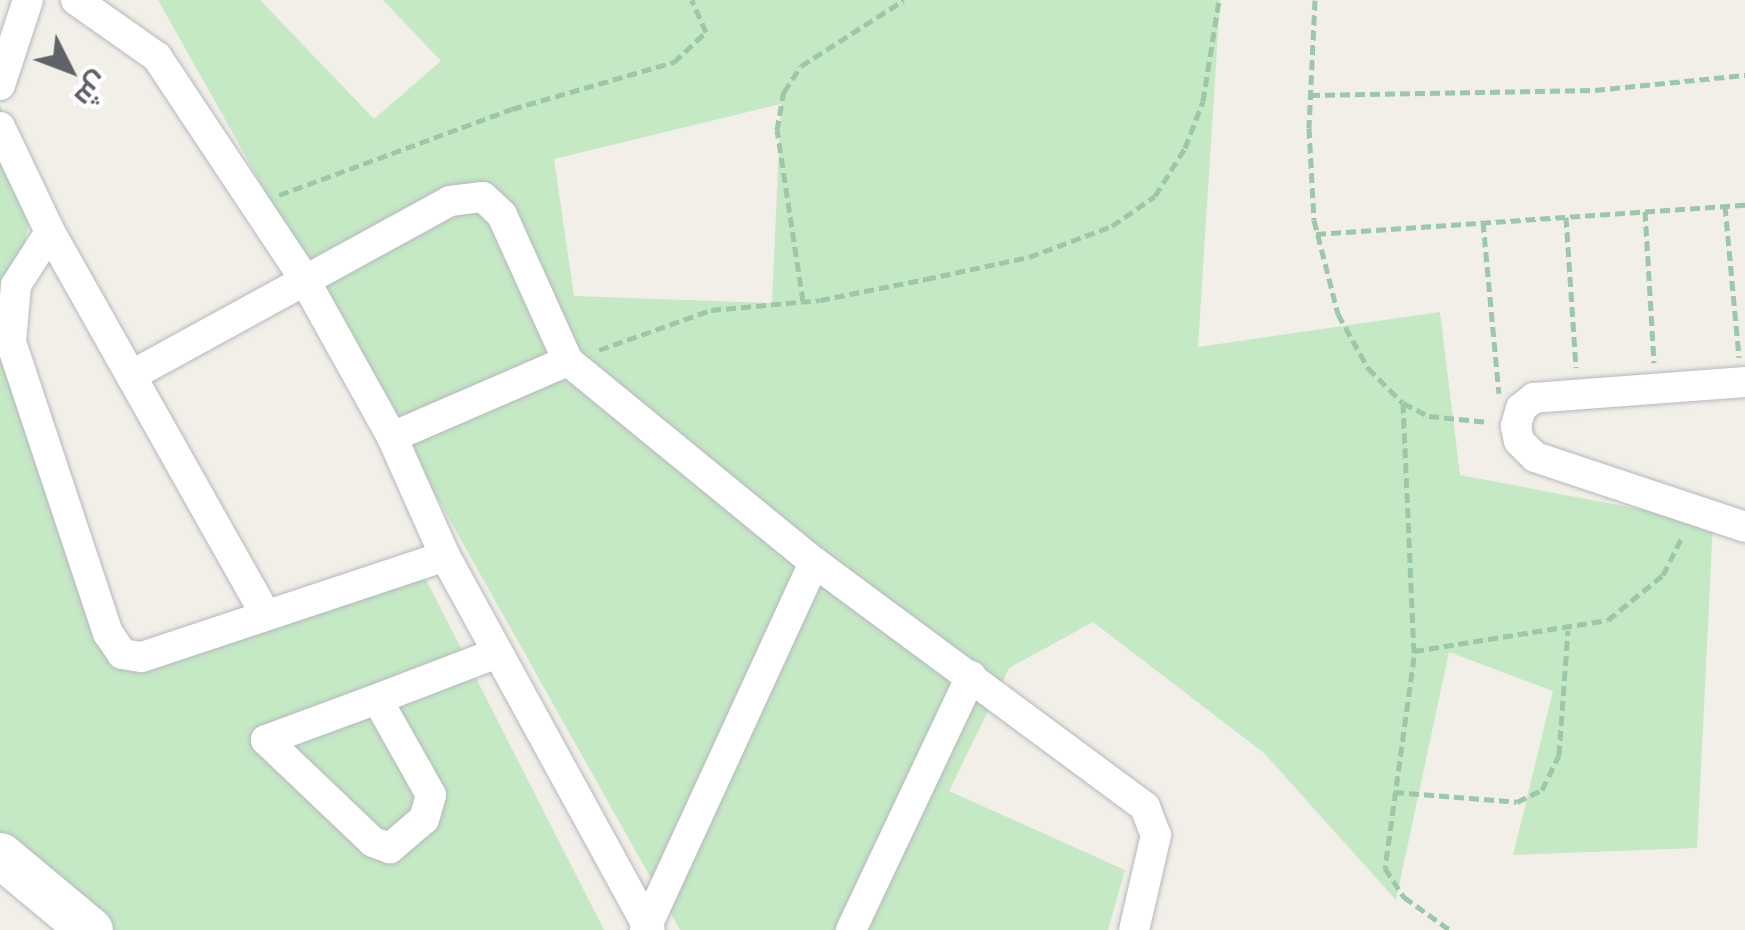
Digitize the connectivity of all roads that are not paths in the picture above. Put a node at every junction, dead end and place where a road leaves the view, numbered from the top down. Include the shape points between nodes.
1 (28, 0) edge
2 (76, 0) edge
3 (0, 84) edge
4 (0, 127) edge
5 (50, 232) junction
6 (303, 276) junction
7 (568, 361) junction
8 (134, 374) junction
9 (1743, 382) edge
10 (392, 437) junction
11 (1745, 527) edge
12 (445, 556) junction
13 (814, 562) junction
14 (265, 614) junction
15 (497, 654) junction
16 (971, 676) junction
17 (377, 698) junction
18 (0, 855) edge
19 (648, 929) edge
20 (90, 930) edge
21 (851, 930) edge
22 (1134, 930) edge

1 - 3 street
2 - 6 street via 157,57
4 - 5 street
5 - 8 street
5 - 14 street via 16,285 9,328 115,646 142,657
6 - 7 street via 450,201 483,196 502,215
6 - 8 street
6 - 10 street
7 - 10 street
7 - 13 street
8 - 14 street
9 - 11 street via 1529,400 1509,425 1535,457
10 - 12 street
12 - 14 street
12 - 15 street
13 - 16 street
13 - 19 street
15 - 17 street
15 - 19 street
16 - 21 street
16 - 22 street via 1122,787 1153,819 1156,835
17 - 17 street via 431,795 424,818 390,848 374,842 266,740
18 - 20 main road

